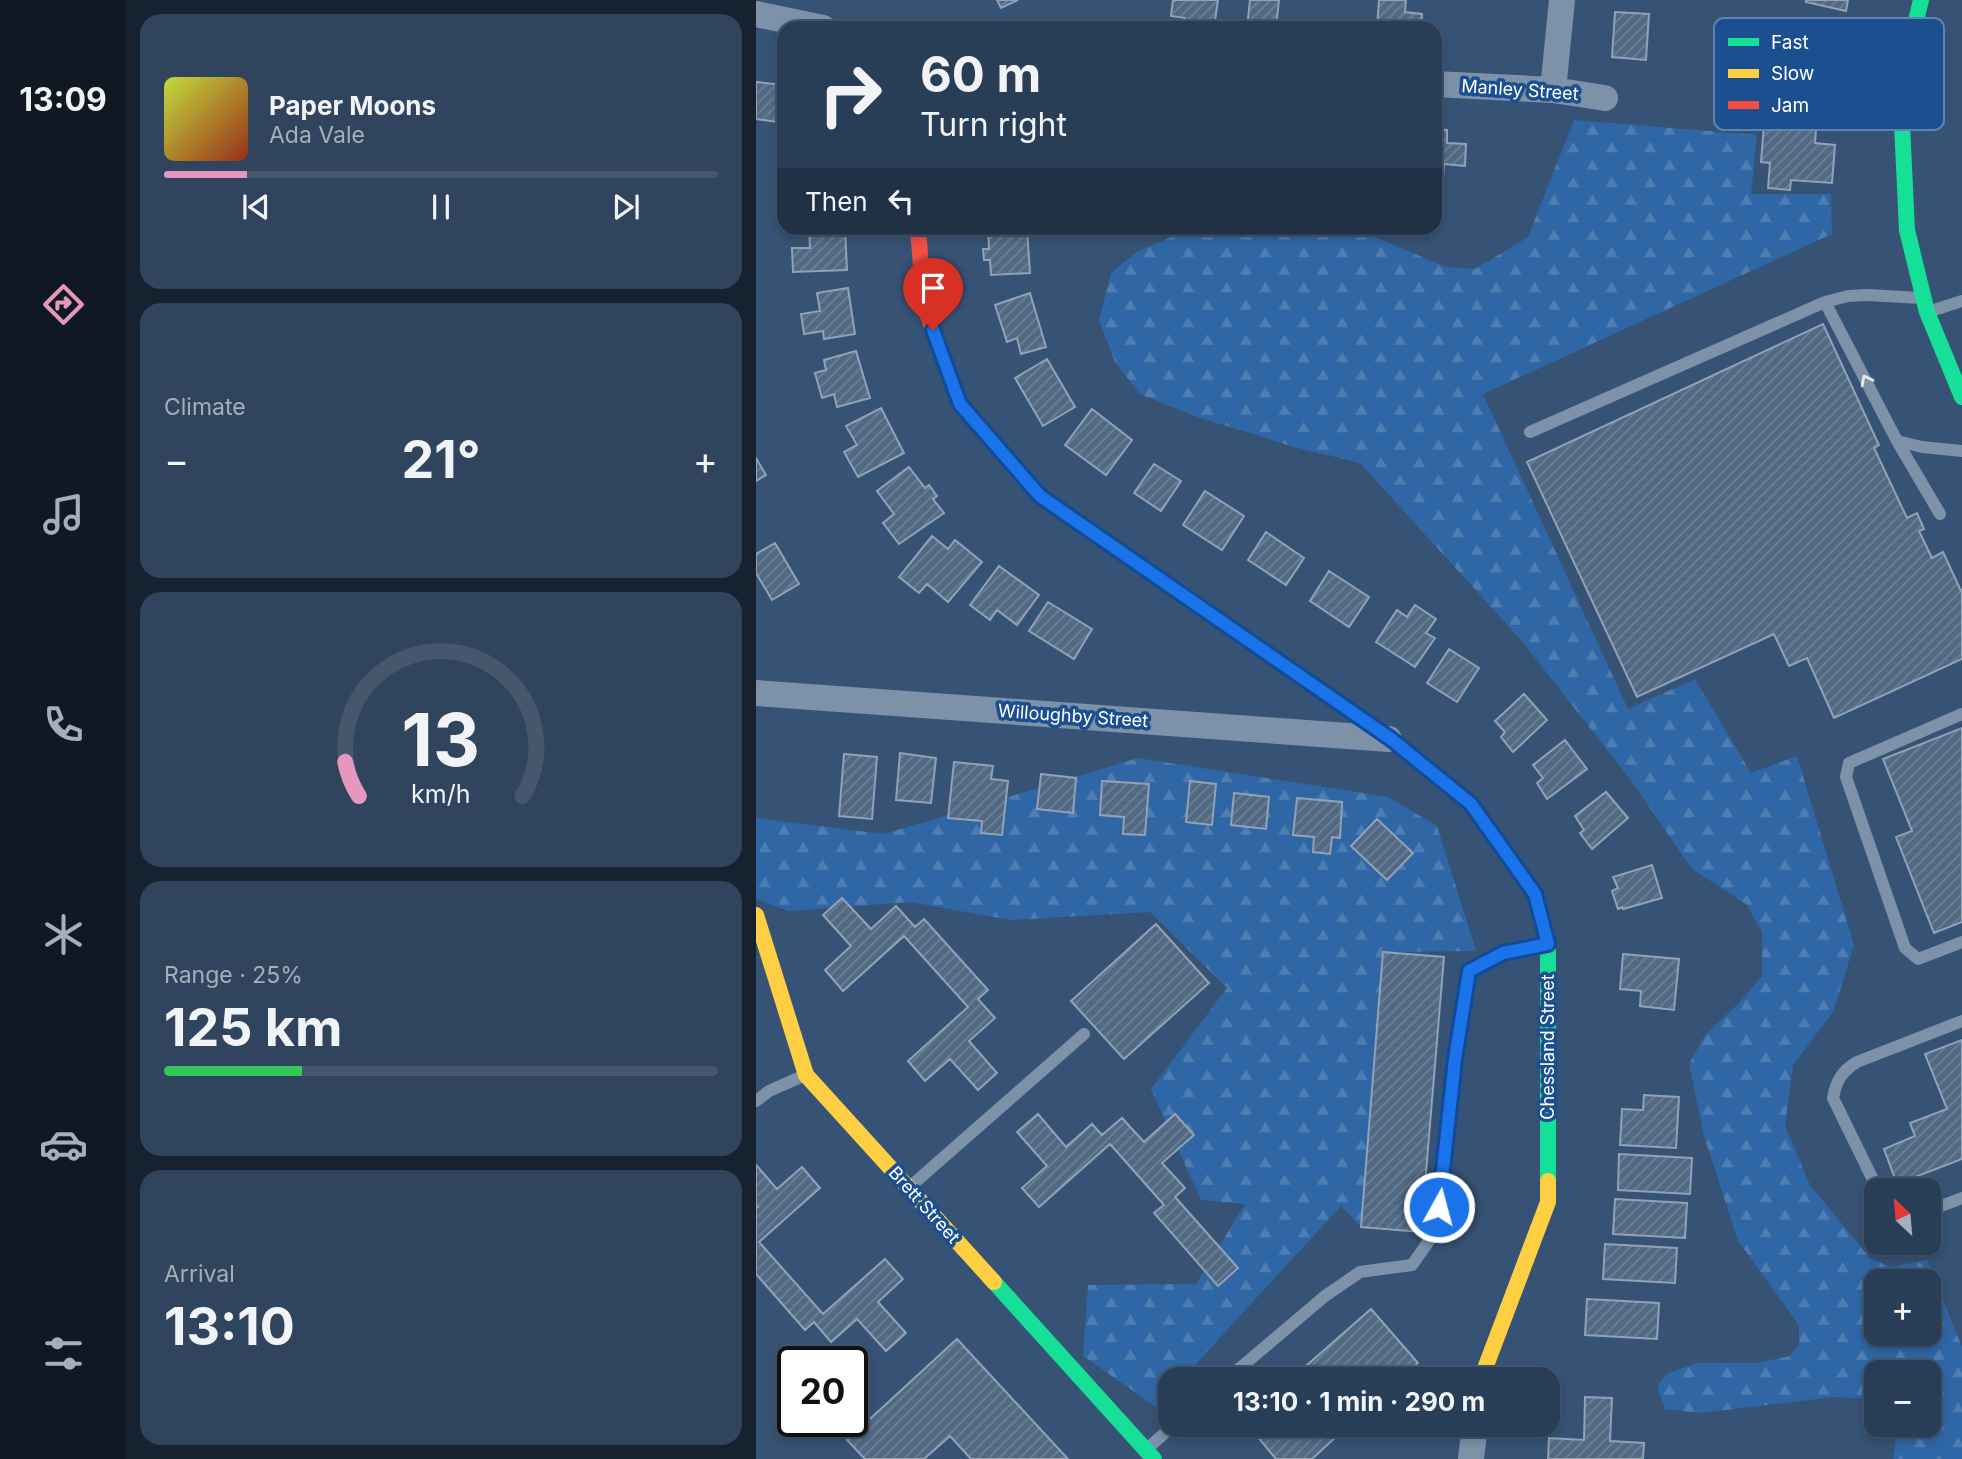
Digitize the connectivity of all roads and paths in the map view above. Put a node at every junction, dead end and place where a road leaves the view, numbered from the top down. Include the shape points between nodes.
1 (780, 0) edge
2 (1562, 0) edge
3 (1922, 0) edge
4 (756, 13) edge
5 (1917, 18) edge
6 (792, 21) edge
7 (1442, 84) edge
8 (1553, 90) junction
9 (1605, 97) dead end
10 (1902, 130) edge
11 (919, 235) edge
12 (1962, 301) edge
13 (1825, 302) junction
14 (1926, 305) junction
15 (1962, 397) edge
16 (1530, 432) dead end
17 (1897, 441) junction
18 (1962, 451) edge
19 (1940, 514) dead end
20 (757, 692) edge
21 (1962, 714) edge
22 (1391, 739) junction
23 (756, 915) edge
24 (1962, 942) edge
25 (1548, 944) junction
26 (1962, 1021) edge
27 (1084, 1034) dead end
28 (806, 1075) junction
29 (756, 1101) edge
30 (1872, 1178) edge
31 (909, 1188) junction
32 (1962, 1198) edge
33 (1941, 1206) edge
34 (1241, 1367) edge
35 (1486, 1367) edge
36 (1165, 1437) edge
37 (1474, 1437) edge
38 (1150, 1455) edge
39 (1471, 1459) edge

1 - 4 street
2 - 8 street
3 - 5 street
4 - 6 street
7 - 8 street, Manley Street
8 - 9 street, Manley Street
10 - 14 street via 1907,230
11 - 22 street, Chessland Street via 924,305 960,404 1040,496
12 - 14 lane
13 - 14 lane via 1858,296
13 - 16 lane
17 -> 13 lane
14 - 15 street
17 - 18 lane
17 - 19 lane
20 - 22 street, Willoughby Street
21 - 24 lane via 1849,763 1846,777 1905,948 1918,959
22 - 25 street, Chessland Street via 1471,804 1535,894
23 - 28 street, Brett Street
25 - 34 lane via 1503,953 1469,971 1436,1231 1412,1265 1360,1272
25 - 35 street, Chessland Street via 1548,1202
26 - 30 lane via 1857,1062 1840,1076 1833,1098
27 - 31 lane
28 - 29 lane
28 - 31 street, Brett Street
31 - 38 street, Brett Street
32 - 33 lane
36 - 38 lane
37 - 39 street

